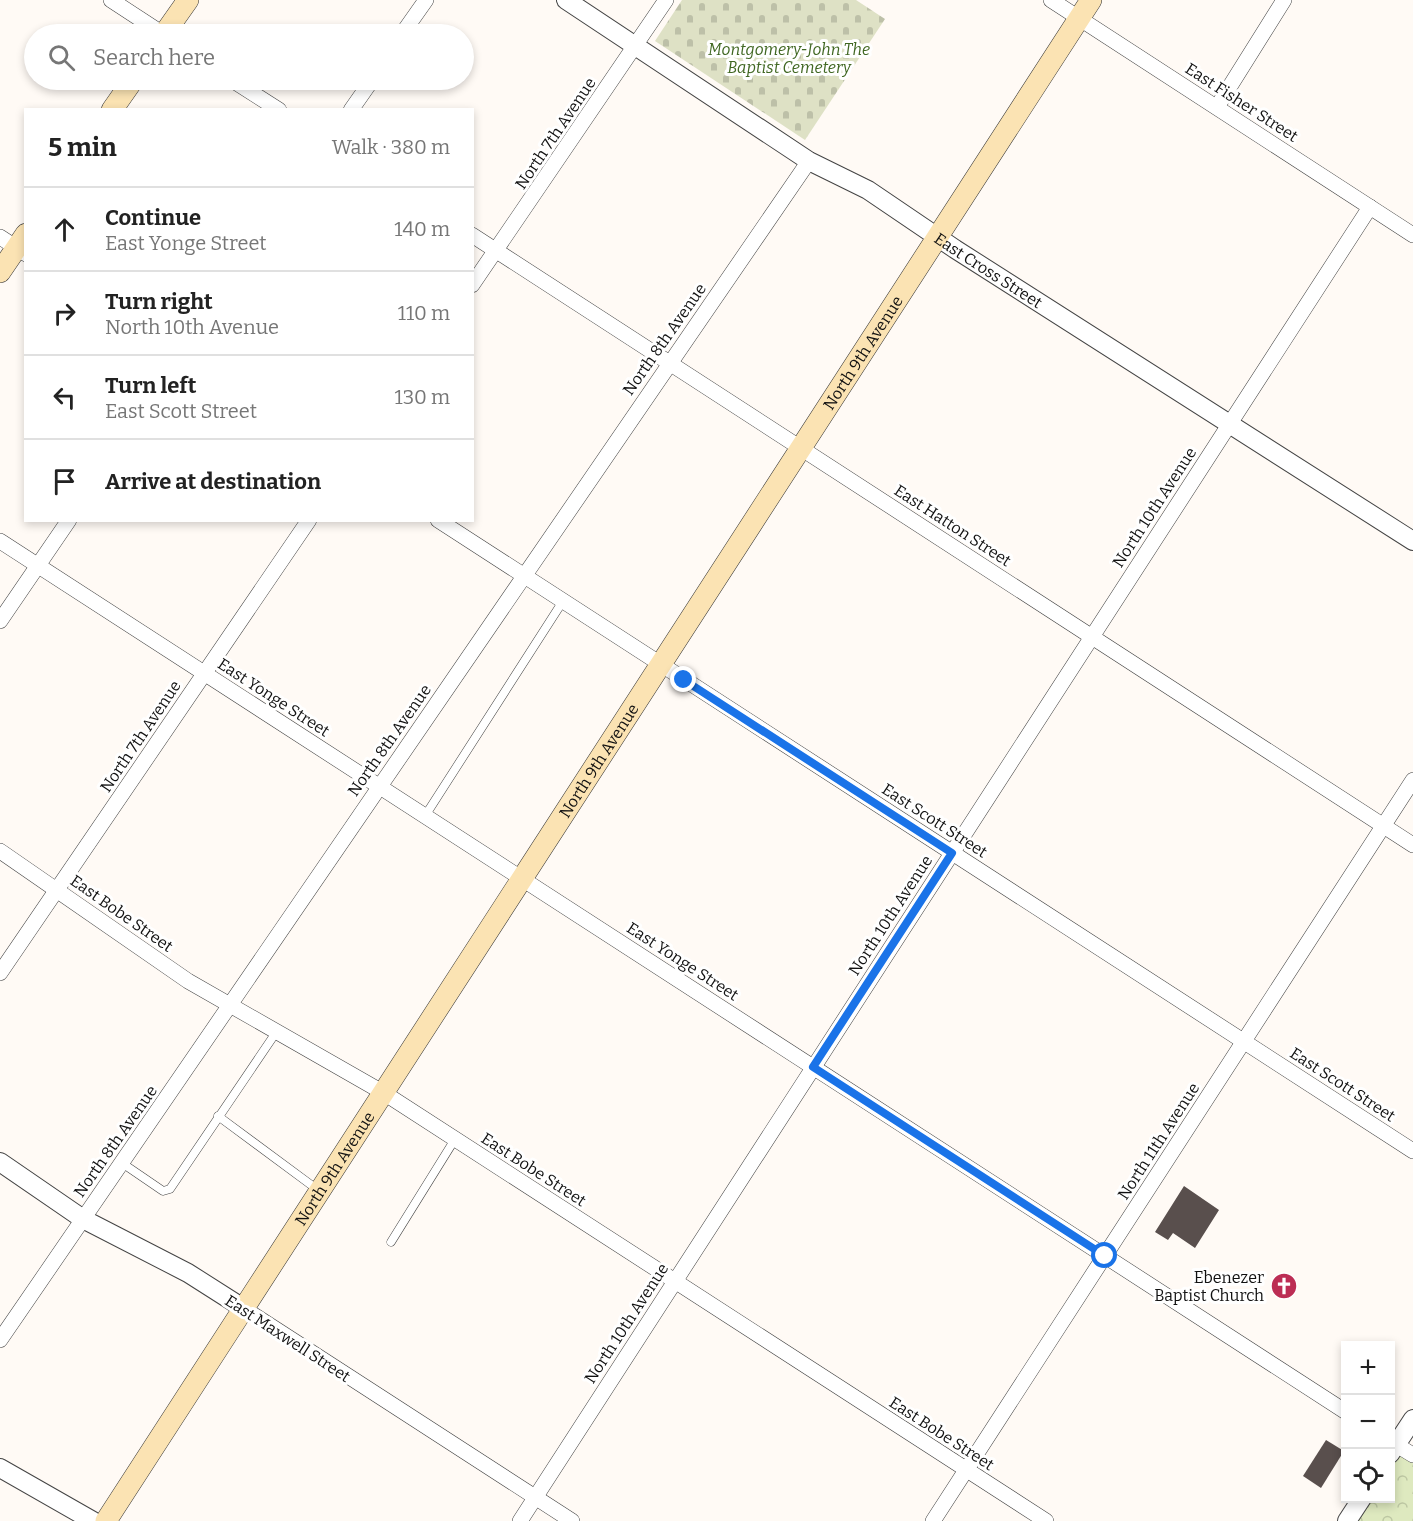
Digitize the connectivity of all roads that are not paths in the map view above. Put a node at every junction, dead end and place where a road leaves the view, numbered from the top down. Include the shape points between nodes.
1 (111, 0) edge
2 (188, 0) edge
3 (426, 0) edge
4 (566, 0) edge
5 (666, 0) edge
6 (1051, 0) edge
7 (1090, 0) edge
8 (1284, 0) edge
9 (1079, 18) junction
10 (148, 24) edge
11 (171, 24) edge
12 (409, 24) edge
13 (635, 47) junction
14 (126, 90) edge
15 (248, 90) edge
16 (365, 90) edge
17 (1217, 107) junction
18 (113, 108) edge
19 (276, 108) edge
20 (352, 108) edge
21 (809, 161) junction
22 (1370, 207) junction
23 (1413, 235) edge
24 (474, 236) edge
25 (936, 236) junction
26 (17, 243) edge
27 (496, 251) junction
28 (0, 272) edge
29 (474, 282) edge
30 (669, 363) junction
31 (1230, 423) junction
32 (801, 448) junction
33 (68, 522) edge
34 (308, 522) edge
35 (441, 522) edge
36 (0, 541) edge
37 (1413, 541) edge
38 (38, 566) junction
39 (524, 576) junction
40 (562, 601) junction
41 (0, 621) edge
42 (1092, 637) junction
43 (660, 664) junction
44 (205, 674) junction
45 (1413, 780) edge
46 (379, 786) junction
47 (425, 816) junction
48 (1384, 826) junction
49 (1413, 844) edge
50 (0, 852) edge
51 (952, 853) junction
52 (523, 880) junction
53 (56, 890) junction
54 (0, 973) edge
55 (231, 1004) junction
56 (277, 1031) junction
57 (1244, 1041) junction
58 (813, 1067) junction
59 (384, 1093) junction
60 (218, 1116) junction
61 (455, 1139) junction
62 (1413, 1150) edge
63 (0, 1162) edge
64 (122, 1163) junction
65 (320, 1191) junction
66 (83, 1219) junction
67 (391, 1242) dead end
68 (1105, 1256) junction
69 (675, 1281) junction
70 (243, 1308) junction
71 (0, 1340) edge
72 (1341, 1409) edge
73 (1413, 1419) edge
74 (1395, 1443) edge
75 (1395, 1448) edge
76 (1413, 1455) edge
77 (0, 1468) edge
78 (966, 1470) junction
79 (535, 1497) junction
80 (1359, 1503) edge
81 (93, 1521) edge
82 (106, 1521) edge
83 (520, 1521) edge
84 (572, 1521) edge
85 (933, 1521) edge
86 (1046, 1521) edge
87 (1347, 1521) edge

1 - 10 street
2 - 11 main road
3 - 12 street
4 - 13 street, East Cross Street
5 - 13 street, North 7th Avenue
6 - 9 street, East Fisher Street
7 - 9 main road, North 9th Avenue
8 - 17 street
9 - 17 street, East Fisher Street
9 - 25 main road, North 9th Avenue
13 - 21 street, East Cross Street
13 - 27 street, North 7th Avenue
14 - 18 main road
15 - 19 street
16 - 20 street
17 - 22 street, East Fisher Street
21 - 25 street, East Cross Street via 868,190
21 - 30 street, North 8th Avenue
22 - 23 street, East Fisher Street
22 - 31 street, North 10th Avenue
24 - 27 street, East Hatton Street
25 - 31 street, East Cross Street
25 - 32 main road, North 9th Avenue
26 - 28 main road
27 - 29 street, North 7th Avenue
27 - 30 street, East Hatton Street
30 - 32 street, East Hatton Street
30 - 39 street, North 8th Avenue
31 - 37 street, East Cross Street
31 - 42 street, North 10th Avenue
32 - 42 street, East Hatton Street
32 - 43 main road, North 9th Avenue
33 - 38 street
34 - 44 street, North 7th Avenue
35 - 39 street, East Scott Street
36 - 38 street, East Yonge Street
38 - 41 street
38 - 44 street, East Yonge Street
39 - 40 street, East Scott Street
39 - 46 street, North 8th Avenue
40 - 43 street, East Scott Street
40 - 47 lane
42 - 48 street, East Hatton Street
42 - 51 street, North 10th Avenue
43 - 51 street, East Scott Street
43 - 52 main road, North 9th Avenue
44 - 46 street, East Yonge Street
44 - 53 street, North 7th Avenue
45 - 48 street, North 11th Avenue
46 - 47 street, East Yonge Street
46 - 55 street, North 8th Avenue
47 - 52 street, East Yonge Street
48 - 49 street, East Hatton Street
48 - 57 street, North 11th Avenue
50 - 53 street, East Bobe Street
51 - 57 street, East Scott Street
51 - 58 street, North 10th Avenue
52 - 58 street, East Yonge Street
52 - 59 main road, North 9th Avenue
53 - 54 street, North 7th Avenue
53 - 55 street, East Bobe Street via 188,981
55 - 56 street, East Bobe Street
55 - 64 street, North 8th Avenue
56 - 59 street, East Bobe Street
56 - 60 lane
57 - 62 street, East Scott Street
57 - 68 street, North 11th Avenue
58 - 68 street, East Yonge Street
58 - 69 street, North 10th Avenue
59 - 61 street, East Bobe Street
59 - 65 main road, North 9th Avenue
60 - 64 lane via 170,1189 163,1191
60 - 65 lane
61 - 67 lane
61 - 69 street, East Bobe Street
63 - 66 street, East Maxwell Street
64 - 66 street, North 8th Avenue
65 - 70 main road, North 9th Avenue
66 - 70 street, East Maxwell Street via 188,1273
66 - 71 street, North 8th Avenue
68 - 72 street, East Yonge Street
68 - 78 street, North 11th Avenue
69 - 78 street, East Bobe Street
69 - 79 street, North 10th Avenue
70 - 79 street, East Maxwell Street
70 - 82 main road, North 9th Avenue
73 - 74 street
75 - 76 street
77 - 81 street
78 - 85 street, North 11th Avenue
78 - 86 street, East Bobe Street
79 - 83 street, North 10th Avenue
79 - 84 street, East Maxwell Street
80 - 87 street

